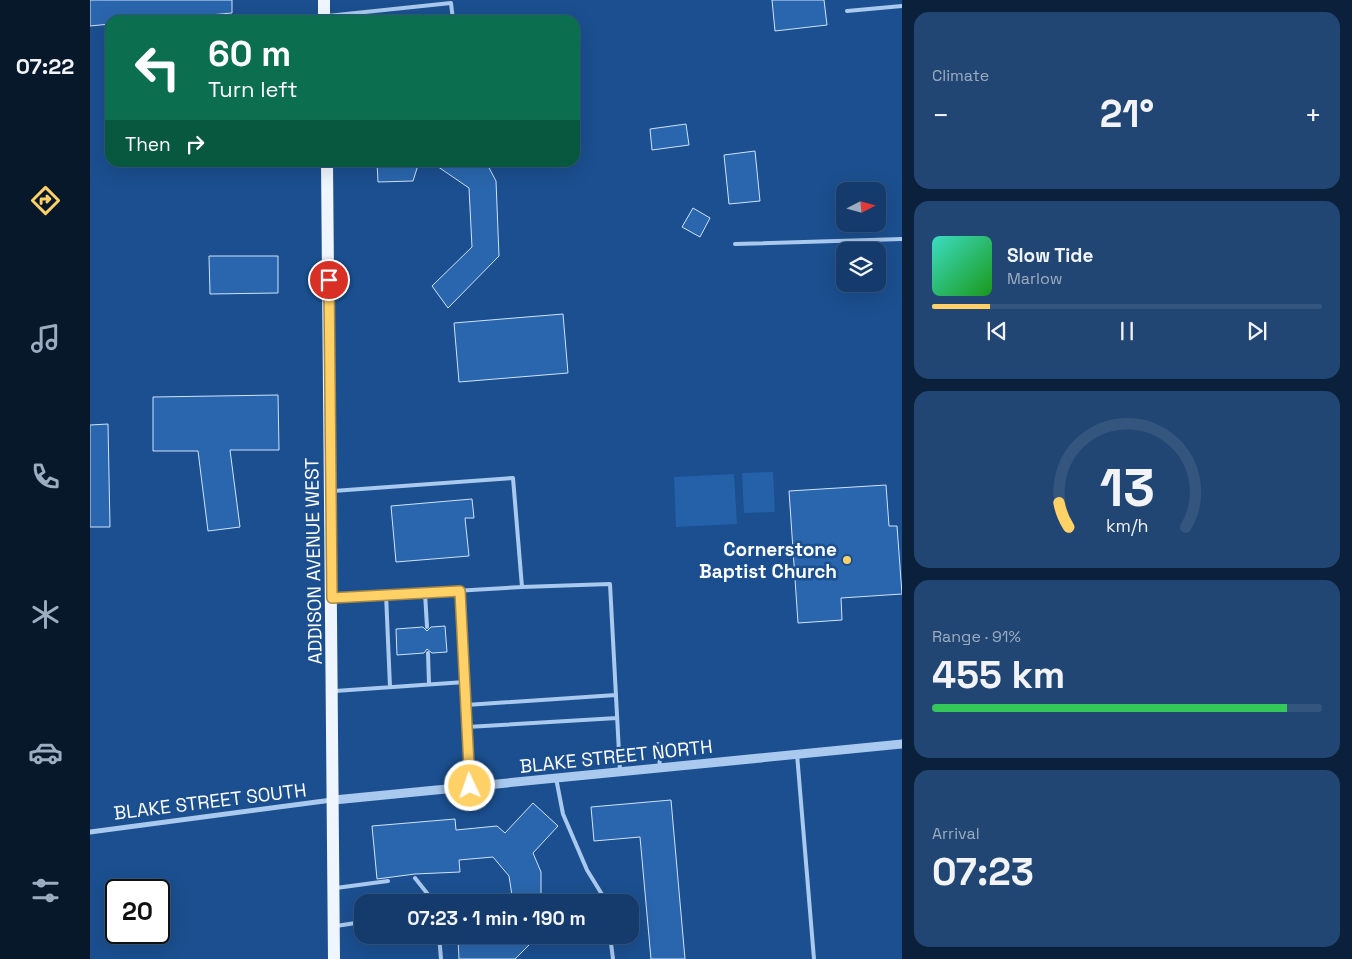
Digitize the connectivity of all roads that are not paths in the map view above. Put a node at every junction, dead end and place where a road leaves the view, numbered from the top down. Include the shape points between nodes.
1 (324, 0) edge
2 (902, 6) edge
3 (847, 11) dead end
4 (324, 15) edge
5 (351, 15) edge
6 (452, 15) edge
7 (327, 167) edge
8 (902, 239) edge
9 (735, 244) dead end
10 (331, 491) junction
11 (522, 587) junction
12 (460, 591) junction
13 (425, 593) junction
14 (386, 594) junction
15 (332, 598) junction
16 (427, 627) dead end
17 (428, 653) dead end
18 (464, 682) junction
19 (429, 684) junction
20 (390, 687) junction
21 (333, 691) junction
22 (616, 695) junction
23 (466, 705) junction
24 (617, 718) junction
25 (467, 727) junction
26 (658, 744) dead end
27 (902, 744) edge
28 (797, 754) junction
29 (660, 767) junction
30 (620, 772) junction
31 (556, 778) junction
32 (470, 786) junction
33 (334, 800) junction
34 (90, 832) edge
35 (415, 878) dead end
36 (388, 881) dead end
37 (334, 889) junction
38 (428, 894) edge
39 (602, 894) edge
40 (354, 923) edge
41 (334, 927) junction
42 (440, 944) edge
43 (611, 944) edge
44 (334, 959) edge
45 (441, 959) edge
46 (613, 959) edge
47 (814, 959) edge

1 - 4 main road
2 - 3 lane
5 - 6 lane via 451,4
7 - 10 main road, ADDISON AVENUE WEST
8 - 9 lane
10 - 11 lane via 513,478
10 - 15 main road, ADDISON AVENUE WEST
11 - 12 lane
11 - 22 lane via 610,584
12 - 13 lane
12 - 18 lane
13 - 14 lane
13 - 16 lane
14 - 15 lane
14 - 20 lane
15 - 21 main road, ADDISON AVENUE WEST
17 - 19 lane
18 - 19 lane
18 - 23 lane
19 - 20 lane
20 - 21 lane
21 - 33 main road, ADDISON AVENUE WEST
22 - 23 lane
22 - 24 lane
23 - 25 lane
24 - 25 lane
24 - 30 lane
25 - 32 lane
26 - 29 lane
27 - 28 street, BLAKE STREET NORTH
28 - 29 street, BLAKE STREET NORTH
28 - 47 lane
29 - 30 street, BLAKE STREET NORTH
30 - 31 street, BLAKE STREET NORTH
31 - 32 street, BLAKE STREET NORTH
31 - 39 lane via 563,814 587,870
32 - 33 street, BLAKE STREET NORTH
33 - 34 street, BLAKE STREET SOUTH
33 - 37 main road, ADDISON AVENUE WEST
35 - 38 lane
36 - 37 lane
37 - 41 main road, ADDISON AVENUE WEST
40 - 41 lane
41 - 44 main road, ADDISON AVENUE WEST
42 - 45 lane
43 - 46 lane

